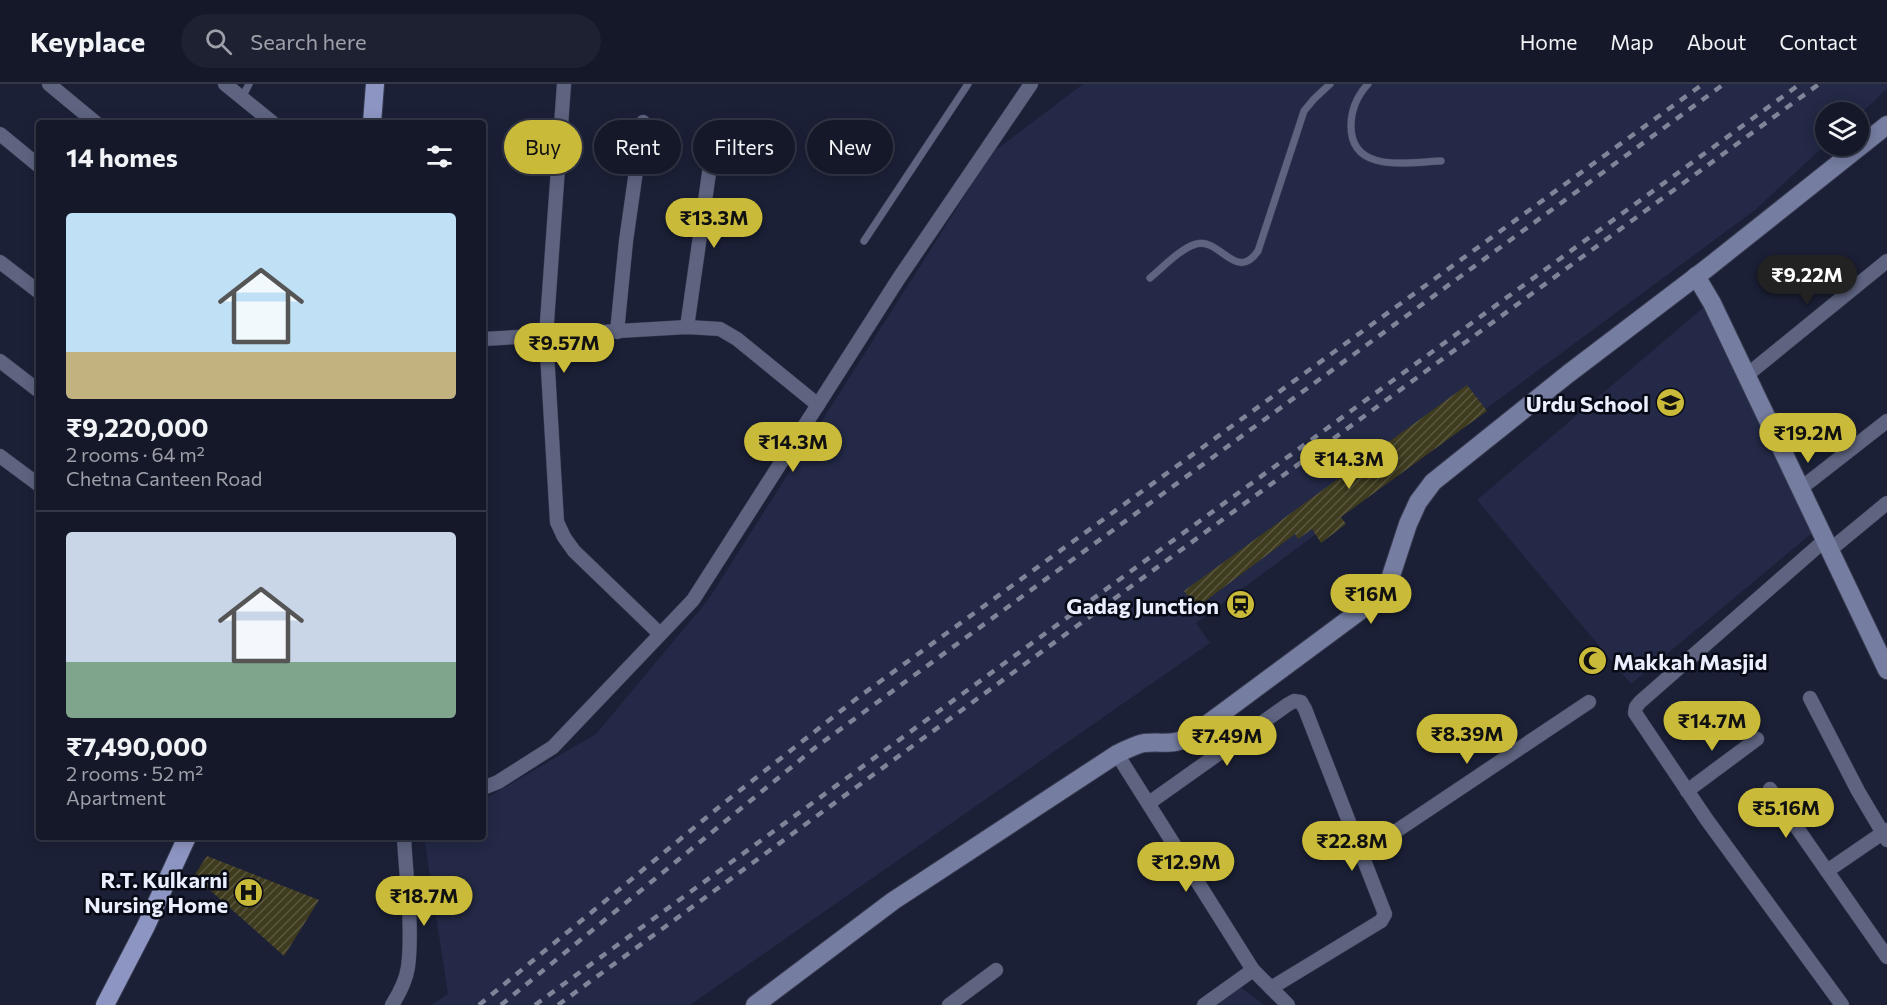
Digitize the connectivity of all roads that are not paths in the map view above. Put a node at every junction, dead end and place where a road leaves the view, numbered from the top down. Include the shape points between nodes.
1 (49, 84) edge
2 (225, 84) edge
3 (249, 84) edge
4 (375, 84) edge
5 (564, 84) edge
6 (968, 84) edge
7 (1031, 84) edge
8 (1330, 84) edge
9 (1368, 84) edge
10 (242, 98) junction
11 (92, 120) edge
12 (269, 120) edge
13 (372, 120) edge
14 (1887, 125) edge
15 (0, 134) edge
16 (1441, 161) dead end
17 (36, 164) edge
18 (636, 174) edge
19 (709, 174) edge
20 (864, 240) dead end
21 (0, 261) edge
22 (1887, 261) edge
23 (1696, 276) junction
24 (1150, 278) dead end
25 (36, 290) edge
26 (687, 327) junction
27 (617, 332) junction
28 (546, 336) junction
29 (486, 339) edge
30 (0, 361) edge
31 (1747, 375) junction
32 (36, 389) edge
33 (818, 405) junction
34 (1887, 421) edge
35 (0, 456) edge
36 (36, 478) edge
37 (1800, 489) junction
38 (1887, 503) edge
39 (1827, 545) junction
40 (660, 634) junction
41 (1887, 670) edge
42 (1810, 698) dead end
43 (1589, 702) dead end
44 (1757, 738) dead end
45 (1117, 754) junction
46 (486, 787) edge
47 (1770, 789) dead end
48 (1687, 791) junction
49 (1149, 803) junction
50 (1885, 834) edge
51 (186, 840) edge
52 (404, 840) edge
53 (1362, 854) junction
54 (1827, 871) junction
55 (1887, 957) edge
56 (996, 970) dead end
57 (1253, 970) junction
58 (1271, 988) junction
59 (105, 1005) edge
60 (392, 1005) edge
61 (755, 1005) edge
62 (949, 1005) edge
63 (1204, 1005) edge
64 (1288, 1005) edge
65 (1842, 1005) edge

1 - 11 street
2 - 10 street
3 - 10 lane
4 - 13 main road
5 - 28 street
6 - 20 lane
7 - 33 street
8 - 24 lane via 1304,111 1253,258 1244,263 1234,261 1207,243 1196,244
9 - 16 lane via 1358,96 1351,120 1351,136 1358,150 1368,159 1378,161
10 - 12 street
14 - 23 street
15 - 17 street
18 - 27 street
19 - 26 street
21 - 25 street
22 - 31 street
23 - 31 street
23 - 45 street via 1433,482 1418,502 1388,585 1376,599 1183,741 1141,744
26 - 27 street
26 - 33 street via 720,329 737,339
27 - 28 street
28 - 29 street
28 - 40 street via 557,522 574,551
30 - 32 street
31 - 37 street
33 - 40 street via 693,600
34 - 37 street
35 - 36 street
37 - 39 street
38 - 39 street
39 - 41 street
39 - 48 street via 1636,707 1638,720
40 - 46 street via 553,747
42 - 50 street via 1857,791
43 - 53 street
44 - 48 street
45 - 49 street
45 - 61 street via 893,901
47 - 54 street
48 - 65 street
49 - 53 street via 1287,705 1301,702
49 - 57 street
50 - 54 street
51 - 59 main road
52 - 60 street via 408,968
53 - 58 street via 1385,914 1381,921
54 - 55 street
56 - 62 street
57 - 58 street
57 - 63 street
58 - 64 street

